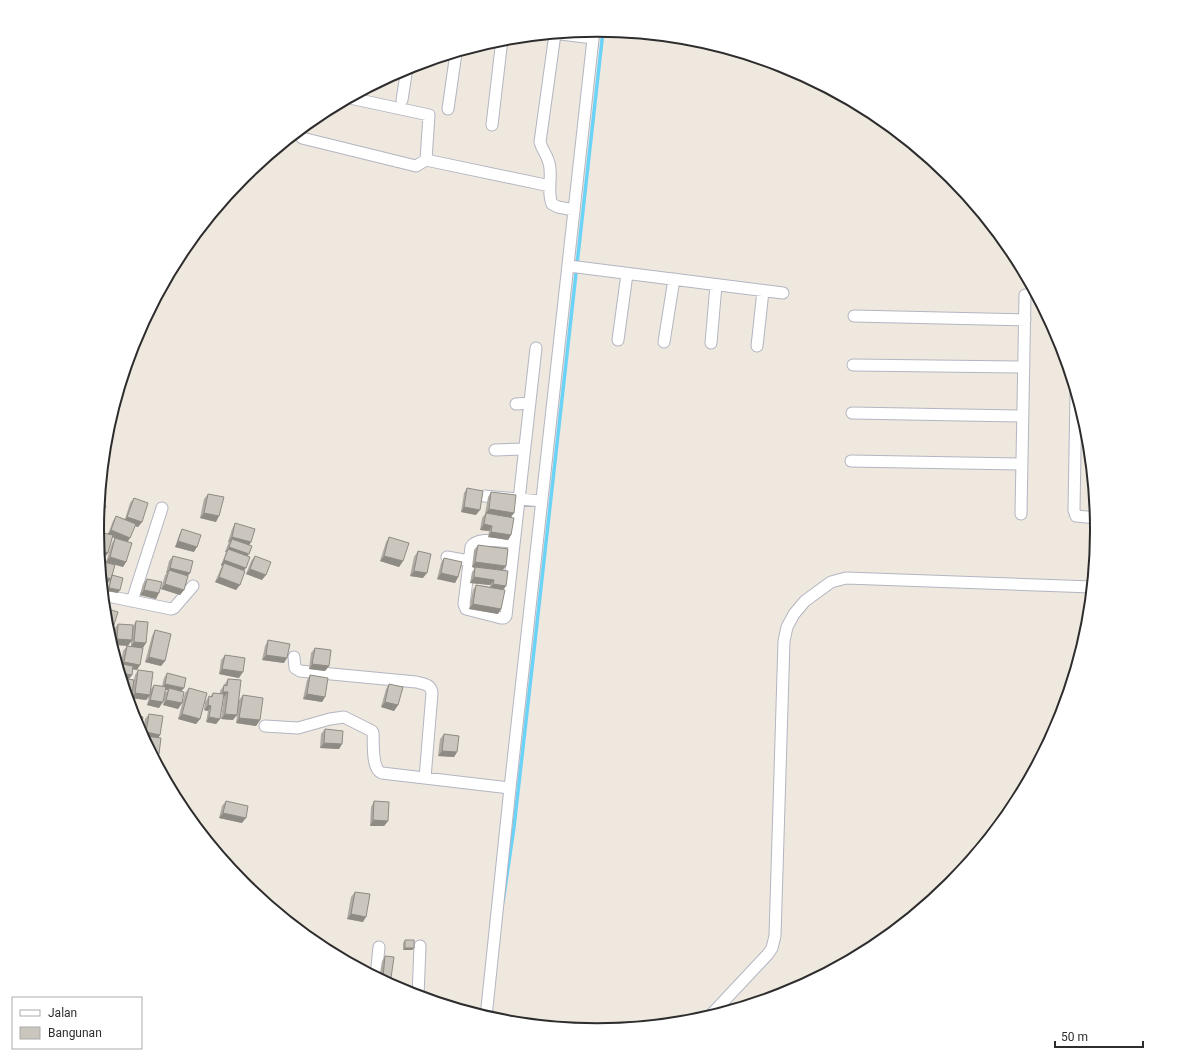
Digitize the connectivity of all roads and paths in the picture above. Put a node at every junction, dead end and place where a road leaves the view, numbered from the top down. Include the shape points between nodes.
1 (594, 37) edge
2 (554, 39) edge
3 (501, 46) edge
4 (455, 58) edge
5 (406, 76) edge
6 (364, 96) edge
7 (402, 100) dead end
8 (448, 110) dead end
9 (492, 125) dead end
10 (302, 138) dead end
11 (426, 160) junction
12 (550, 186) junction
13 (574, 210) junction
14 (574, 267) junction
15 (627, 274) junction
16 (674, 279) junction
17 (716, 285) junction
18 (763, 291) junction
19 (783, 293) dead end
20 (1025, 295) dead end
21 (854, 316) dead end
22 (1024, 320) junction
23 (618, 340) dead end
24 (664, 342) dead end
25 (711, 343) dead end
26 (757, 346) dead end
27 (536, 348) dead end
28 (853, 365) dead end
29 (1024, 367) junction
30 (516, 404) dead end
31 (530, 404) junction
32 (1076, 410) edge
33 (852, 413) dead end
34 (1023, 416) junction
35 (524, 448) junction
36 (495, 450) dead end
37 (851, 461) dead end
38 (1022, 464) junction
39 (484, 496) edge
40 (519, 498) junction
41 (542, 501) junction
42 (162, 508) dead end
43 (1021, 514) dead end
44 (1091, 517) edge
45 (514, 542) junction
46 (447, 558) edge
47 (469, 561) junction
48 (193, 586) dead end
49 (1088, 587) edge
50 (466, 590) junction
51 (480, 591) edge
52 (108, 596) edge
53 (132, 601) junction
54 (294, 657) dead end
55 (265, 726) dead end
56 (424, 778) junction
57 (510, 788) junction
58 (420, 946) dead end
59 (379, 947) dead end
60 (377, 972) edge
61 (418, 990) edge
62 (716, 1009) edge
63 (487, 1011) edge

1 - 13 street
2 - 12 street via 540,142 549,160
3 - 9 street
4 - 8 street
5 - 7 street
6 - 11 street via 429,115
10 - 11 street via 416,166
11 - 12 street
12 - 13 street via 552,204
13 - 14 street
14 - 15 street
14 - 41 street
15 - 16 street
15 - 23 street
16 - 17 street
16 - 24 street
17 - 18 street
17 - 25 street
18 - 19 street
18 - 26 street
20 - 22 street
21 - 22 street
22 - 29 street
27 - 31 street
28 - 29 street
29 - 34 street
30 - 31 street
31 - 35 street
32 - 44 street via 1074,510 1076,516
33 - 34 street
34 - 38 street
35 - 36 street
35 - 40 street
37 - 38 street
38 - 43 street
39 - 40 street
40 - 41 street
40 - 45 street
41 - 57 street
42 - 53 street
45 - 47 street via 476,541 471,547
45 - 50 street via 504,593 505,618 466,609
46 - 47 street
47 - 50 street
48 - 53 street via 173,609
49 - 62 street via 846,578 831,582 805,601 787,627 784,641 775,936 772,948 762,961
50 - 51 street
52 - 53 street
54 - 56 street via 295,668 300,671 416,682 429,686 432,693
55 - 56 street via 298,728 344,717 372,731 375,766 378,772
56 - 57 street
57 - 63 street
58 - 61 street
59 - 60 street

